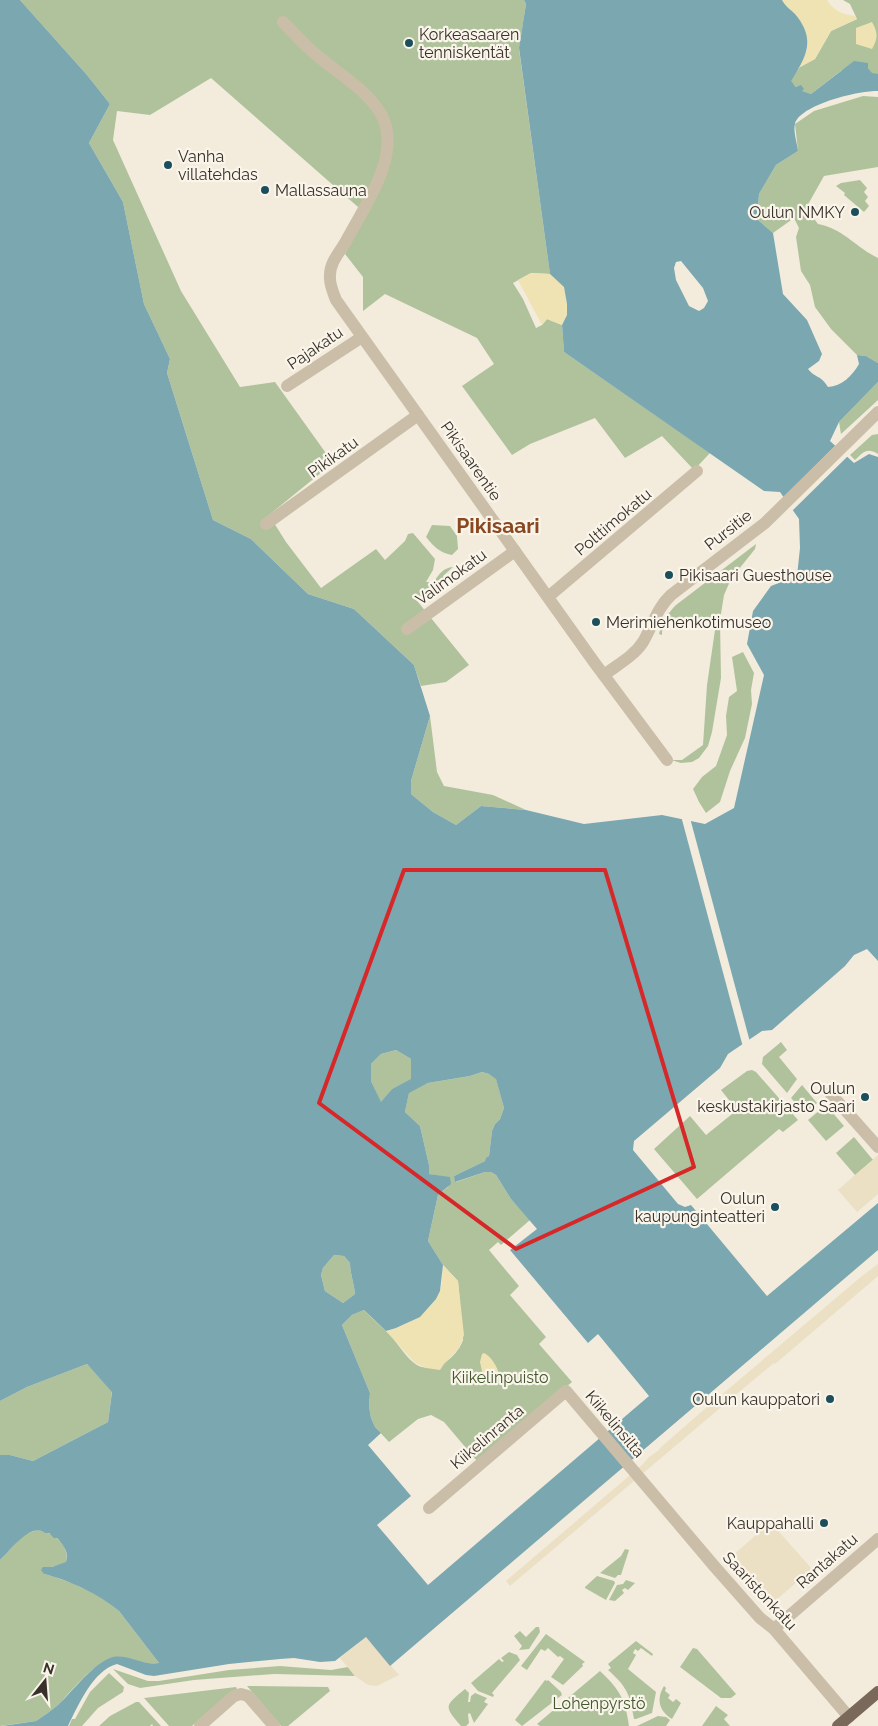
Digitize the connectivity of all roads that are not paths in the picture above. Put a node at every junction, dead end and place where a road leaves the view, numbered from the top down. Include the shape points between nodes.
1 (284, 22) dead end
2 (362, 336) junction
3 (287, 386) dead end
4 (878, 412) edge
5 (418, 415) junction
6 (698, 471) dead end
7 (266, 524) dead end
8 (515, 551) junction
9 (548, 597) junction
10 (407, 629) dead end
11 (604, 675) junction
12 (667, 760) dead end
13 (830, 1093) dead end
14 (878, 1147) edge
15 (566, 1391) joint
16 (639, 1478) joint
17 (429, 1508) dead end
18 (878, 1539) edge
19 (774, 1629) junction
20 (878, 1692) edge
21 (853, 1721) edge
22 (200, 1726) edge
23 (274, 1726) edge
24 (838, 1726) edge

1 - 2 street, Pikisaarentie via 311,51 374,104 387,131 388,154 377,183 330,273 336,300
2 - 3 street, Pajakatu
2 - 5 street, Pikisaarentie
4 - 11 street, Pursitie via 765,523 671,595 654,617 642,643 631,656
5 - 7 street, Pikikatu
5 - 8 street, Pikisaarentie
6 - 9 street, Polttimokatu
8 - 9 street, Pikisaarentie
8 - 10 street, Valimokatu
9 - 11 street, Pikisaarentie
11 - 12 street, Pikisaarentie
13 - 14 street
15 - 16 street, Kiikelinsilta
15 - 17 street, Kiikelinranta
16 - 19 street, Saaristonkatu via 760,1618
18 - 19 street, Rantakatu
19 - 21 street, Saaristonkatu
20 - 21 main road
21 - 24 main road
22 - 23 street via 234,1696 241,1694 248,1696

